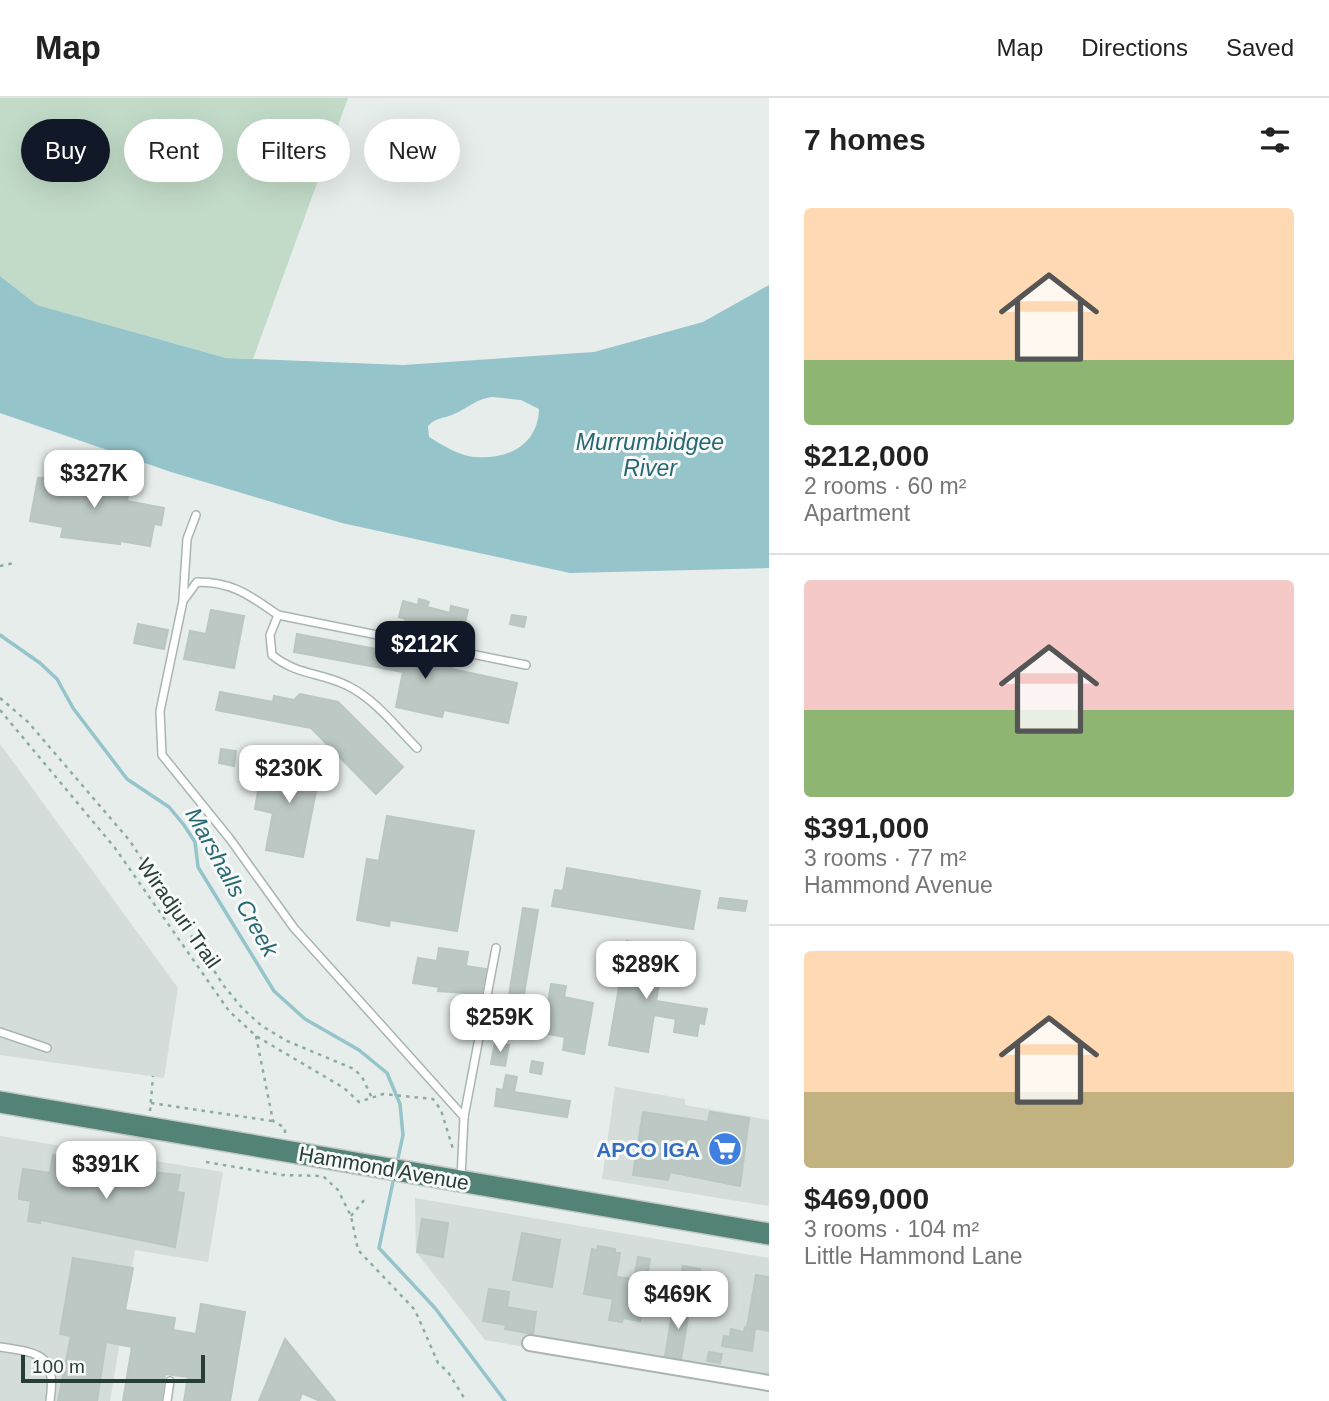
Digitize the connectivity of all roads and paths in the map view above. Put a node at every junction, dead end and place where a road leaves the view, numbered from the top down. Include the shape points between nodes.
1 (196, 514) dead end
2 (14, 564) dead end
3 (1, 566) edge
4 (183, 601) junction
5 (278, 615) junction
6 (526, 664) dead end
7 (0, 698) edge
8 (0, 710) edge
9 (417, 748) dead end
10 (496, 947) dead end
11 (0, 1032) edge
12 (256, 1036) junction
13 (47, 1048) dead end
14 (153, 1076) dead end
15 (372, 1098) junction
16 (0, 1102) edge
17 (151, 1103) junction
18 (464, 1117) junction
19 (273, 1121) junction
20 (149, 1128) junction
21 (285, 1128) dead end
22 (462, 1158) junction
23 (206, 1162) dead end
24 (283, 1165) dead end
25 (282, 1175) junction
26 (461, 1181) junction
27 (365, 1199) dead end
28 (351, 1216) junction
29 (769, 1234) edge
30 (530, 1343) dead end
31 (0, 1347) edge
32 (170, 1381) dead end
33 (769, 1383) edge
34 (50, 1401) edge
35 (167, 1401) edge
36 (466, 1401) edge

1 - 4 lane via 187,539
2 - 3 path
4 - 5 lane via 197,582 221,582
4 - 18 lane via 160,711 162,755 294,928
5 - 6 lane
5 - 9 lane via 270,635 272,655 288,668 347,685 368,699
7 - 15 path via 28,722 130,841 243,1009 287,1041 354,1069
8 - 12 path, Wiradjuri Trail via 115,848 229,1011
10 - 18 lane
11 - 13 lane
12 - 15 path, Wiradjuri Trail via 344,1088 359,1102
12 - 19 path
14 - 17 path
15 - 22 path via 383,1094 426,1097 437,1103 452,1146
16 - 20 highway, Hammond Avenue
17 - 19 path
17 - 20 path
18 - 22 lane
19 - 21 path
20 - 26 highway, Hammond Avenue
22 - 26 lane
23 - 25 path
24 - 25 path
25 - 28 path via 323,1176 338,1190
26 - 29 highway, Hammond Avenue
27 - 28 path
28 - 36 path via 358,1250 415,1310 438,1363
30 - 33 street
31 - 34 lane via 38,1353 52,1374
32 - 35 lane

